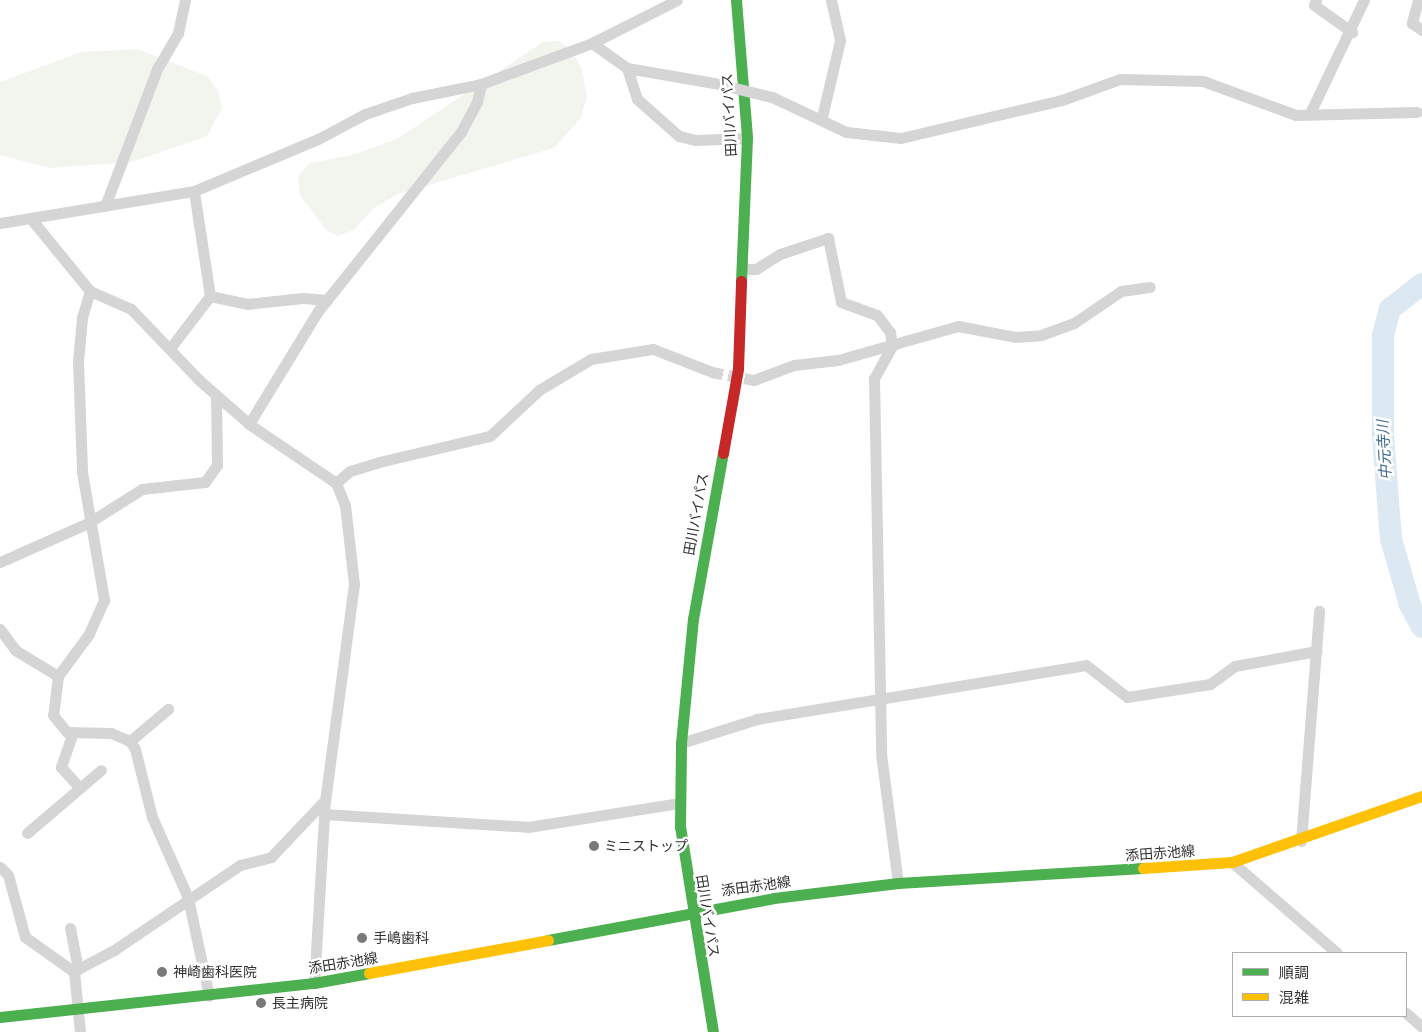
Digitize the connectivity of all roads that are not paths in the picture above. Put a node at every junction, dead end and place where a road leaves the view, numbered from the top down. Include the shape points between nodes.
1 (185, 0) edge
2 (677, 0) edge
3 (736, 0) edge
4 (831, 0) edge
5 (1364, 0) edge
6 (1418, 0) edge
7 (1312, 2) edge
8 (1422, 30) edge
9 (1352, 32) junction
10 (592, 43) junction
11 (626, 68) junction
12 (481, 84) junction
13 (1311, 111) junction
14 (1417, 112) dead end
15 (822, 117) junction
16 (747, 138) junction
17 (194, 191) junction
18 (105, 206) junction
19 (32, 220) junction
20 (0, 223) edge
21 (742, 269) junction
22 (1150, 287) dead end
23 (90, 292) junction
24 (210, 296) junction
25 (327, 300) junction
26 (892, 346) junction
27 (170, 347) junction
28 (712, 372) tunnel mouth
29 (754, 380) tunnel mouth
30 (216, 395) junction
31 (249, 424) junction
32 (336, 483) junction
33 (88, 523) junction
34 (0, 562) edge
35 (1319, 611) dead end
36 (0, 629) edge
37 (1317, 651) junction
38 (58, 676) junction
39 (881, 698) junction
40 (168, 709) dead end
41 (73, 732) junction
42 (130, 741) junction
43 (681, 743) junction
44 (101, 770) dead end
45 (80, 788) junction
46 (1422, 796) edge
47 (325, 800) junction
48 (680, 803) junction
49 (324, 814) junction
50 (27, 833) dead end
51 (1301, 841) junction
52 (1232, 862) junction
53 (0, 866) edge
54 (898, 883) junction
55 (188, 898) junction
56 (690, 912) junction
57 (70, 928) dead end
58 (1336, 952) edge
59 (76, 970) junction
60 (314, 983) junction
61 (209, 996) junction
62 (80, 1011) junction
63 (1407, 1014) edge
64 (0, 1017) edge
65 (1422, 1027) edge
66 (80, 1032) edge
67 (714, 1032) edge

1 - 18 street via 178,33 157,69
2 - 10 street
3 - 16 main road, 田川バイパス
4 - 15 street via 840,40
5 - 9 street
6 - 8 street via 1412,23
7 - 9 street
9 - 13 street
10 - 11 street
10 - 12 street
11 - 15 street, bridge via 772,97
11 - 16 street via 637,99 678,136 695,140
12 - 17 street via 412,98 365,114 318,139
12 - 25 street via 478,102 461,132
13 - 14 street
13 - 15 street via 1296,114 1203,81 1120,79 1062,100 901,138 846,132
16 - 21 main road, 田川バイパス
17 - 18 street
17 - 24 street
18 - 19 street
19 - 20 street
19 - 23 street
21 - 26 street via 756,269 780,254 828,238 841,302 877,316 890,332
21 - 43 main road, 田川バイパス via 738,369 693,619
22 - 26 street via 1121,291 1074,323 1041,336 1015,337 958,326
23 - 27 street via 131,309
23 - 33 street via 82,318 78,361
24 - 25 street via 247,304 303,298
24 - 27 street
25 - 31 street
26 - 29 street via 794,365
26 - 39 street via 874,378
27 - 30 street
28 - 32 street via 653,350 591,359 539,390 490,436 379,462 350,471
30 - 31 street
30 - 33 street via 218,465 213,474 205,482 142,489
31 - 32 street
32 - 47 street via 350,526 354,584
33 - 34 street
33 - 38 street via 101,567 104,600 89,634
35 - 37 street
36 - 38 street via 15,650
37 - 39 street via 1235,666 1210,684 1127,697 1086,665
37 - 51 street
38 - 41 street via 53,715 58,725
39 - 43 street via 756,719
39 - 54 street via 881,754
40 - 42 street
41 - 42 street via 111,733
41 - 45 street via 61,767
42 - 55 street via 152,817
43 - 48 main road, 田川バイパス
44 - 45 street
45 - 50 street
46 - 51 main road, 添田赤池線
47 - 49 street
47 - 55 street via 271,857 240,865
48 - 49 street via 528,827
48 - 56 main road, 田川バイパス
49 - 60 street
51 - 52 main road, 添田赤池線
52 - 54 main road, 添田赤池線
52 - 58 street
53 - 59 street via 8,875 25,937
54 - 56 main road, 添田赤池線
55 - 59 street via 114,950
55 - 61 street
56 - 60 main road, 添田赤池線
56 - 67 main road, 田川バイパス
57 - 59 street
59 - 62 street
60 - 61 main road, 添田赤池線
61 - 62 main road, 添田赤池線
62 - 64 main road, 添田赤池線
62 - 66 street
63 - 65 street

